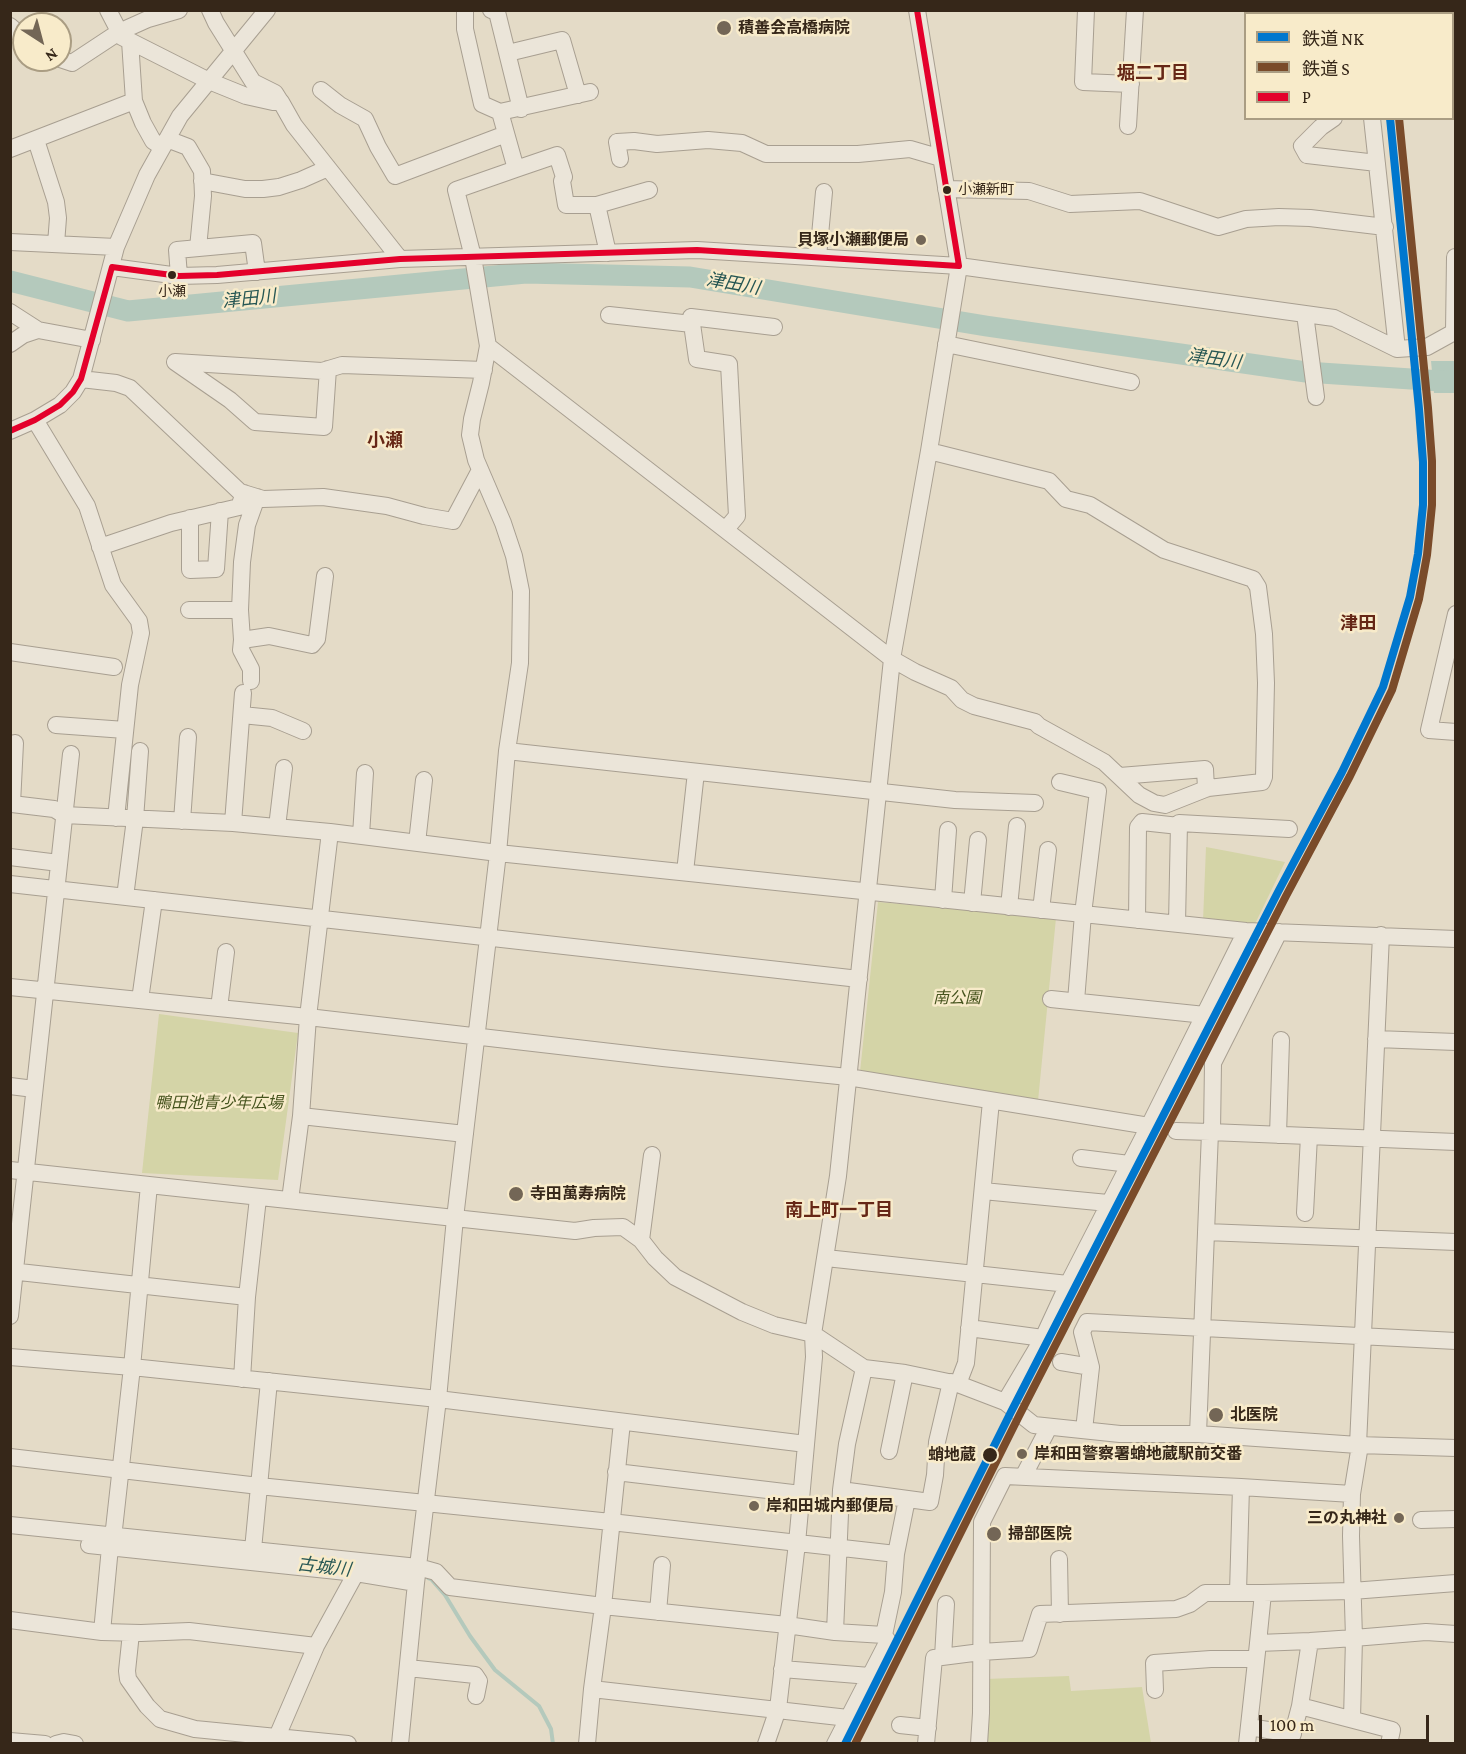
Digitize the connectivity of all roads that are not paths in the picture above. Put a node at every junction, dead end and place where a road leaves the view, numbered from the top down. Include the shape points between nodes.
1 (108, 10) edge
2 (179, 10) edge
3 (210, 10) edge
4 (267, 10) edge
5 (465, 10) edge
6 (491, 10) edge
7 (917, 10) edge
8 (1086, 10) edge
9 (1135, 10) edge
10 (125, 37) junction
11 (233, 51) junction
12 (508, 53) junction
13 (72, 63) edge
14 (209, 81) junction
15 (1131, 84) junction
16 (321, 90) dead end
17 (134, 100) junction
18 (281, 102) junction
19 (521, 109) junction
20 (500, 112) junction
21 (1331, 120) edge
22 (1372, 120) edge
23 (1128, 126) dead end
24 (506, 134) junction
25 (36, 140) junction
26 (164, 143) junction
27 (10, 149) edge
28 (941, 158) junction
29 (620, 159) dead end
30 (1377, 164) junction
31 (328, 168) junction
32 (516, 169) junction
33 (202, 181) junction
34 (946, 189) junction
35 (649, 190) dead end
36 (824, 192) dead end
37 (597, 205) junction
38 (1385, 227) junction
39 (10, 242) edge
40 (56, 244) junction
41 (116, 247) junction
42 (198, 248) junction
43 (608, 253) junction
44 (473, 257) junction
45 (818, 257) junction
46 (1455, 257) edge
47 (400, 259) junction
48 (958, 266) junction
49 (112, 267) junction
50 (257, 272) junction
51 (178, 276) junction
52 (10, 312) edge
53 (1305, 314) junction
54 (609, 315) dead end
55 (691, 316) junction
56 (774, 327) dead end
57 (38, 330) junction
58 (1455, 331) edge
59 (92, 340) junction
60 (10, 344) edge
61 (946, 344) junction
62 (488, 346) junction
63 (1397, 349) junction
64 (328, 369) junction
65 (484, 370) junction
66 (81, 378) junction
67 (1131, 382) dead end
68 (1316, 397) dead end
69 (35, 420) junction
70 (10, 430) edge
71 (929, 451) junction
72 (480, 470) junction
73 (250, 495) junction
74 (220, 511) junction
75 (190, 518) junction
76 (726, 529) junction
77 (100, 547) junction
78 (325, 576) dead end
79 (189, 610) dead end
80 (240, 610) junction
81 (1455, 614) edge
82 (242, 640) junction
83 (10, 652) edge
84 (892, 659) junction
85 (114, 666) dead end
86 (1448, 677) edge
87 (242, 715) junction
88 (56, 725) dead end
89 (125, 730) junction
90 (303, 731) dead end
91 (1455, 732) edge
92 (188, 736) dead end
93 (15, 743) dead end
94 (140, 751) dead end
95 (507, 751) junction
96 (71, 754) dead end
97 (284, 768) dead end
98 (696, 772) junction
99 (365, 773) dead end
100 (1119, 776) junction
101 (424, 780) dead end
102 (1060, 782) dead end
103 (1206, 789) junction
104 (877, 791) junction
105 (1035, 803) dead end
106 (64, 815) junction
107 (116, 818) junction
108 (135, 819) junction
109 (182, 821) junction
110 (232, 823) junction
111 (1017, 826) dead end
112 (1179, 826) junction
113 (277, 827) junction
114 (1289, 829) dead end
115 (948, 830) dead end
116 (330, 832) junction
117 (361, 836) junction
118 (978, 840) dead end
119 (417, 843) junction
120 (1048, 850) dead end
121 (498, 853) junction
122 (10, 857) edge
123 (59, 863) junction
124 (685, 872) junction
125 (10, 884) edge
126 (56, 889) junction
127 (868, 892) junction
128 (125, 897) junction
129 (154, 900) junction
130 (944, 900) junction
131 (972, 903) junction
132 (1009, 907) junction
133 (1041, 910) junction
134 (1083, 914) junction
135 (321, 920) junction
136 (1137, 920) junction
137 (1177, 924) junction
138 (1246, 931) junction
139 (1279, 932) junction
140 (1381, 935) junction
141 (489, 937) junction
142 (1455, 939) edge
143 (226, 952) dead end
144 (859, 979) junction
145 (10, 987) edge
146 (45, 991) junction
147 (1051, 999) dead end
148 (140, 1000) junction
149 (1076, 1002) junction
150 (219, 1008) junction
151 (1205, 1015) junction
152 (308, 1017) junction
153 (477, 1037) junction
154 (1376, 1039) junction
155 (1281, 1040) dead end
156 (1455, 1042) edge
157 (848, 1077) junction
158 (10, 1086) edge
159 (34, 1089) junction
160 (992, 1101) junction
161 (301, 1116) junction
162 (1149, 1126) junction
163 (1176, 1131) dead end
164 (1211, 1132) junction
165 (465, 1134) junction
166 (1278, 1135) junction
167 (1309, 1136) junction
168 (1373, 1138) junction
169 (1455, 1142) edge
170 (652, 1155) dead end
171 (1081, 1158) dead end
172 (1129, 1164) junction
173 (19, 1171) edge
174 (149, 1185) junction
175 (983, 1191) junction
176 (258, 1198) junction
177 (290, 1200) junction
178 (1108, 1203) junction
179 (1305, 1213) dead end
180 (455, 1218) junction
181 (1206, 1232) junction
182 (1368, 1239) junction
183 (640, 1240) junction
184 (1455, 1242) edge
185 (826, 1258) junction
186 (13, 1272) edge
187 (975, 1274) junction
188 (1068, 1284) junction
189 (139, 1285) junction
190 (247, 1297) junction
191 (10, 1316) edge
192 (969, 1328) junction
193 (1202, 1329) junction
194 (813, 1334) junction
195 (1363, 1337) junction
196 (1043, 1338) junction
197 (1455, 1341) edge
198 (10, 1357) edge
199 (1061, 1362) dead end
200 (132, 1367) junction
201 (1091, 1367) junction
202 (864, 1368) junction
203 (905, 1373) junction
204 (242, 1379) junction
205 (269, 1381) junction
206 (954, 1383) junction
207 (438, 1400) junction
208 (1005, 1402) junction
209 (622, 1422) junction
210 (1049, 1427) junction
211 (1084, 1430) junction
212 (1198, 1434) junction
213 (806, 1444) junction
214 (1359, 1445) junction
215 (1455, 1448) edge
216 (890, 1451) dead end
217 (10, 1457) edge
218 (119, 1470) junction
219 (616, 1472) junction
220 (1023, 1477) junction
221 (259, 1486) junction
222 (1241, 1487) junction
223 (841, 1490) junction
224 (801, 1494) junction
225 (1352, 1494) junction
226 (907, 1499) junction
227 (426, 1503) junction
228 (1455, 1519) edge
229 (1421, 1520) dead end
230 (611, 1522) junction
231 (10, 1525) edge
232 (10, 1536) edge
233 (797, 1543) junction
234 (111, 1544) junction
235 (837, 1546) junction
236 (896, 1554) junction
237 (252, 1557) junction
238 (1059, 1560) dead end
239 (662, 1565) dead end
240 (356, 1573) junction
241 (417, 1575) junction
242 (1455, 1584) edge
243 (1352, 1591) junction
244 (1238, 1592) junction
245 (1263, 1593) junction
246 (946, 1604) dead end
247 (603, 1606) junction
248 (658, 1612) junction
249 (1060, 1614) junction
250 (10, 1620) edge
251 (787, 1625) junction
252 (102, 1632) junction
253 (835, 1632) junction
254 (131, 1633) junction
255 (1455, 1634) edge
256 (884, 1635) junction
257 (1354, 1638) junction
258 (1310, 1641) junction
259 (316, 1646) junction
260 (1257, 1651) junction
261 (981, 1652) junction
262 (943, 1657) junction
263 (408, 1668) junction
264 (782, 1669) junction
265 (870, 1676) junction
266 (591, 1689) junction
267 (1155, 1690) dead end
268 (476, 1696) dead end
269 (1300, 1706) junction
270 (778, 1709) junction
271 (848, 1718) junction
272 (1352, 1719) junction
273 (900, 1725) dead end
274 (1248, 1735) edge
275 (927, 1736) edge
276 (1292, 1739) edge
277 (10, 1740) edge
278 (288, 1741) edge
279 (45, 1743) edge
280 (56, 1743) edge
281 (75, 1743) edge
282 (348, 1743) edge
283 (400, 1743) edge
284 (587, 1743) edge
285 (766, 1743) edge
286 (835, 1743) edge
287 (979, 1743) edge
288 (1389, 1743) edge

1 - 10 street
2 - 10 street via 148,20
3 - 11 street
4 - 11 street
5 - 20 street via 465,28 482,104
6 - 12 street via 498,12
7 - 28 street
8 - 15 street via 1083,82
9 - 15 street
10 - 13 street
10 - 14 street
10 - 17 street
11 - 14 street
11 - 18 street via 253,82 275,93
12 - 19 street
12 - 19 street via 562,40 584,93
14 - 18 street via 246,96
14 - 26 street
15 - 23 street
16 - 24 street via 365,119 394,176
17 - 25 street
17 - 26 street via 153,141
18 - 31 street
19 - 20 street
20 - 24 street
21 - 30 street via 1302,147 1307,154
22 - 30 street
24 - 32 street
25 - 27 street
25 - 40 street via 56,202
26 - 33 street via 188,147 202,171
26 - 41 street
28 - 29 street via 910,149 858,154 766,154 742,143 708,140 618,142
28 - 34 street
30 - 38 street
31 - 33 street via 301,180 263,189
31 - 47 street
32 - 37 street via 556,155 564,177 566,205
32 - 44 street via 456,190
33 - 42 street
34 - 38 street via 1029,191 1070,204 1140,201 1218,227 1246,219 1279,217
34 - 48 street
35 - 37 street
36 - 45 street
37 - 43 street
38 - 63 street
39 - 40 street
40 - 41 street
41 - 49 street
42 - 50 street via 253,243
42 - 51 street via 177,250
43 - 44 street
43 - 45 street via 697,250
44 - 47 street
44 - 62 street
45 - 48 street
46 - 58 street
47 - 50 street
48 - 53 street
48 - 61 street
49 - 51 street
49 - 59 street
50 - 51 street
52 - 57 street
53 - 63 street via 1334,318
53 - 68 street
54 - 55 street
55 - 56 street
55 - 76 street via 697,360 729,364 737,516
57 - 59 street
57 - 60 street
58 - 63 street via 1427,347
59 - 66 street
61 - 67 street
61 - 71 street
62 - 65 street
62 - 76 street
64 - 64 street via 324,427 255,422 174,362
64 - 65 street via 342,365
65 - 72 street via 470,435
66 - 69 street via 60,405
66 - 73 street via 130,388 215,470 240,492
69 - 70 street
69 - 77 street via 87,506
71 - 84 street
71 - 103 street via 1049,481 1066,499 1090,505 1164,550 1252,579 1258,587 1264,634 1264,777 1262,782
72 - 73 street via 453,521 323,497 263,499
72 - 95 street via 507,534 521,591 520,663
73 - 74 street via 239,507
73 - 80 street
74 - 75 street
74 - 75 street via 216,569 190,570
75 - 77 street
76 - 84 street
77 - 89 street via 112,585 139,621 141,633
78 - 82 street via 317,639 312,645 269,636
79 - 80 street
80 - 82 street
81 - 86 street
82 - 87 street via 241,650 251,669
83 - 85 street
84 - 100 street via 951,688 974,706 1035,722 1104,762
84 - 104 street
86 - 91 street via 1429,730
87 - 90 street via 272,718
87 - 110 street
88 - 89 street
89 - 107 street
92 - 109 street
93 - 106 street via 12,804 54,809
94 - 108 street
95 - 98 street
95 - 121 street
96 - 106 street
97 - 113 street
98 - 104 street
98 - 124 street
99 - 117 street
100 - 103 street via 1139,795 1165,806
100 - 103 street via 1205,769
101 - 119 street
102 - 134 street via 1098,791
104 - 105 street via 955,800
104 - 127 street
106 - 107 street
106 - 123 street
107 - 108 street
108 - 109 street
108 - 128 street
109 - 110 street
110 - 113 street
111 - 132 street
112 - 114 street
112 - 136 street via 1142,822 1138,827
112 - 137 street
113 - 116 street
115 - 130 street
116 - 117 street
116 - 135 street
117 - 119 street
118 - 131 street
119 - 121 street
120 - 133 street
121 - 124 street
121 - 141 street
122 - 123 street
123 - 126 street
124 - 127 street
125 - 126 street
126 - 128 street
126 - 146 street
127 - 130 street
127 - 144 street
128 - 129 street
129 - 135 street
129 - 148 street
130 - 131 street
131 - 132 street
132 - 133 street
133 - 134 street
134 - 136 street
134 - 149 street
135 - 141 street
135 - 152 street
136 - 137 street
137 - 138 street
138 - 139 street
138 - 151 street
139 - 140 street
139 - 164 street via 1213,1063
140 - 142 street
140 - 154 street
141 - 144 street
141 - 153 street
143 - 150 street
144 - 157 street
145 - 146 street
146 - 148 street
146 - 159 street
147 - 149 street
148 - 150 street
149 - 151 street
150 - 152 street
151 - 162 street
152 - 153 street
152 - 161 street
153 - 157 street
153 - 165 street
154 - 156 street
154 - 168 street
155 - 166 street
157 - 160 street
157 - 185 street
158 - 159 street
159 - 173 street
160 - 162 street
160 - 175 street
161 - 165 street
161 - 177 street
162 - 172 street
163 - 164 street
164 - 166 street
164 - 181 street
165 - 180 street
166 - 167 street
167 - 168 street
167 - 179 street
168 - 169 street
168 - 182 street
170 - 183 street
171 - 172 street
172 - 178 street
173 - 174 street
173 - 186 street
174 - 176 street
174 - 189 street
175 - 178 street
175 - 187 street
176 - 177 street
176 - 190 street
177 - 180 street
178 - 188 street
180 - 183 street via 574,1231 623,1227
180 - 207 street
181 - 182 street
181 - 193 street
182 - 184 street
182 - 195 street
183 - 194 street via 675,1277 742,1312
185 - 187 street
185 - 194 street
186 - 189 street
186 - 191 street
187 - 188 street
187 - 192 street
188 - 196 street
189 - 190 street
189 - 200 street
190 - 204 street
192 - 196 street
192 - 206 street via 966,1363
193 - 195 street
193 - 201 street via 1087,1322 1082,1332
193 - 212 street
194 - 202 street
194 - 213 street
195 - 197 street
195 - 214 street
196 - 208 street
198 - 200 street
199 - 201 street
200 - 204 street
200 - 218 street
201 - 211 street
202 - 203 street
202 - 223 street
203 - 206 street
203 - 216 street
204 - 205 street
205 - 207 street
205 - 221 street
206 - 208 street
206 - 226 street via 938,1442 930,1502
207 - 209 street
207 - 227 street
208 - 210 street via 1034,1425
209 - 213 street
209 - 219 street
210 - 211 street
210 - 220 street
211 - 212 street
212 - 214 street
213 - 224 street
214 - 215 street
214 - 225 street
217 - 218 street
218 - 221 street
218 - 234 street
219 - 224 street
219 - 230 street
220 - 222 street
220 - 261 street via 1005,1476 982,1522
221 - 227 street
221 - 237 street
222 - 225 street
222 - 244 street
223 - 226 street
223 - 235 street
224 - 233 street
225 - 243 street
226 - 236 street
227 - 230 street
227 - 241 street
228 - 229 street
230 - 233 street
230 - 247 street
231 - 234 street
232 - 234 street
233 - 235 street
233 - 251 street
234 - 237 street
234 - 252 street
235 - 236 street
235 - 253 street
236 - 256 street
237 - 240 street
237 - 241 street
238 - 249 street
239 - 248 street
240 - 241 street
240 - 259 street
241 - 247 street via 436,1572 450,1587
241 - 263 street
242 - 243 street
243 - 245 street
243 - 257 street
244 - 245 street
244 - 249 street via 1205,1593 1176,1609
245 - 260 street
246 - 262 street
247 - 248 street
247 - 266 street
248 - 251 street
249 - 261 street via 1040,1614 1029,1649
250 - 252 street
251 - 253 street
251 - 264 street
252 - 254 street
253 - 256 street
254 - 259 street via 189,1631
254 - 278 street via 128,1679 160,1719 195,1729
255 - 257 street via 1426,1632
256 - 265 street via 888,1641
257 - 258 street
257 - 272 street
258 - 260 street
258 - 269 street
259 - 278 street via 279,1732
260 - 267 street via 1154,1663
260 - 274 street
261 - 262 street
261 - 287 street
262 - 275 street via 934,1658
263 - 268 street via 475,1675 480,1681
263 - 283 street
264 - 265 street
264 - 270 street
265 - 271 street
266 - 270 street
266 - 284 street
269 - 272 street
269 - 276 street
270 - 271 street
270 - 285 street
271 - 286 street
272 - 288 street via 1392,1730
273 - 275 street
274 - 276 street
277 - 279 street
278 - 282 street
280 - 281 street

